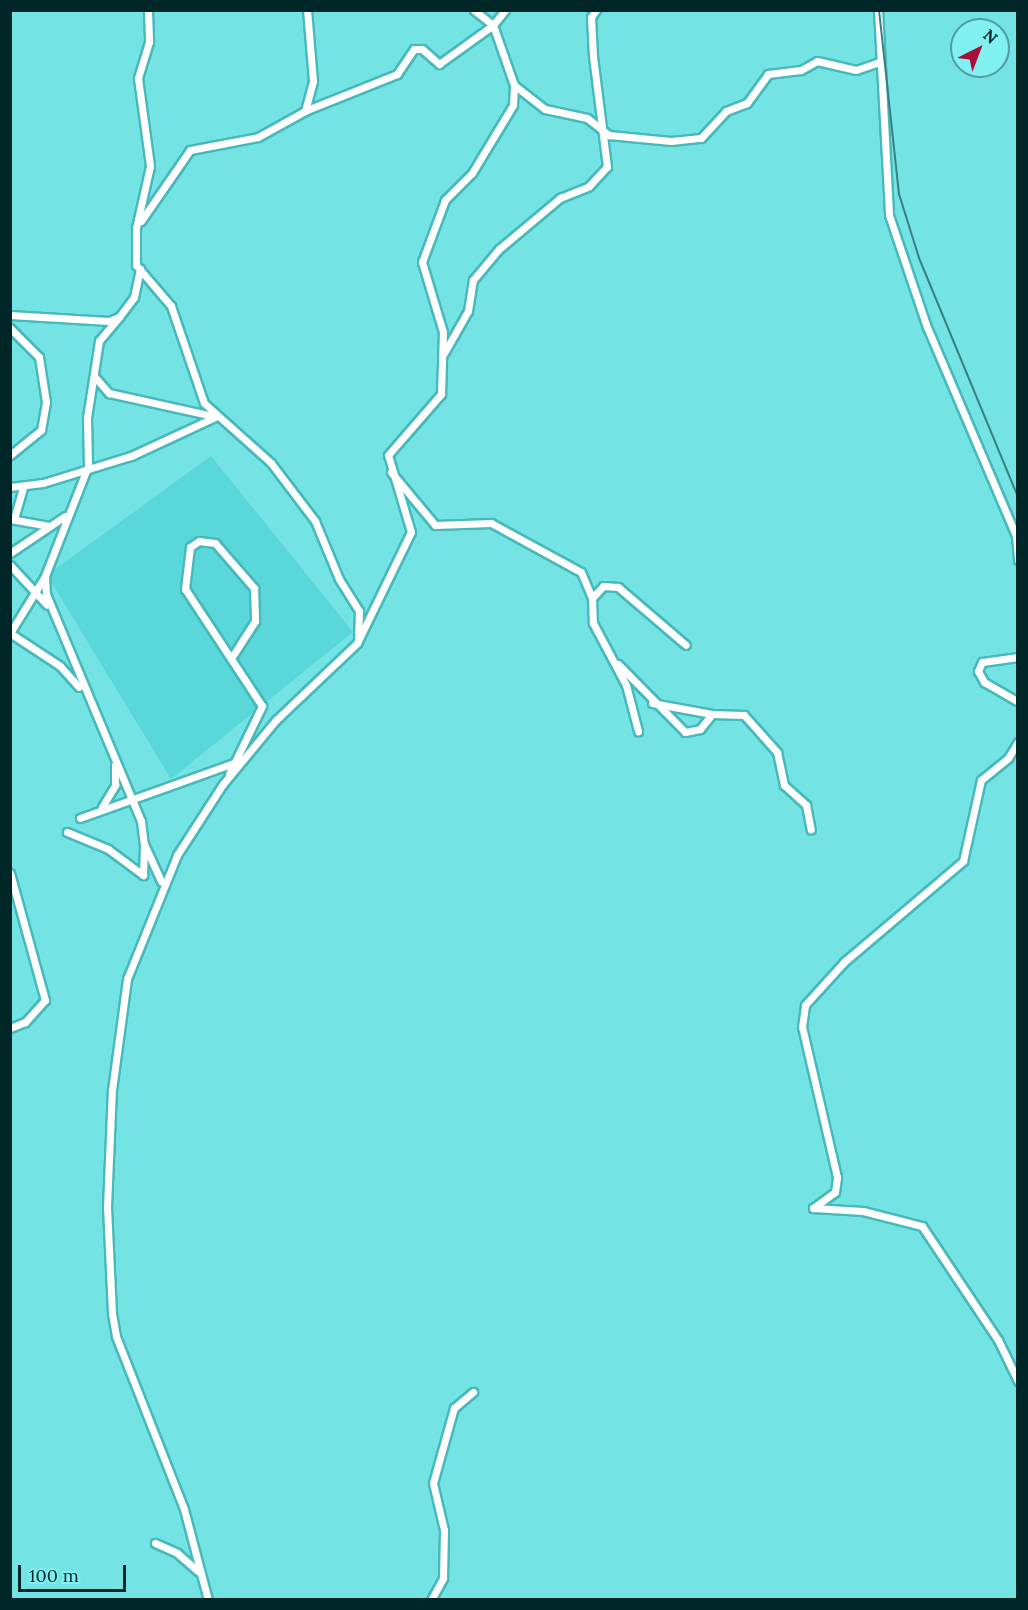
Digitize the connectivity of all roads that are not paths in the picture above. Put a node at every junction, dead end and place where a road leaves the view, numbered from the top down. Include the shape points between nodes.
1 (148, 10) edge
2 (307, 10) edge
3 (474, 10) edge
4 (505, 10) edge
5 (596, 10) edge
6 (878, 10) edge
7 (493, 25) junction
8 (879, 62) junction
9 (514, 85) junction
10 (305, 111) junction
11 (598, 127) junction
12 (136, 228) junction
13 (140, 269) junction
14 (10, 315) edge
15 (119, 316) junction
16 (10, 328) edge
17 (444, 353) junction
18 (93, 376) junction
19 (215, 417) junction
20 (10, 455) edge
21 (88, 466) junction
22 (390, 471) junction
23 (14, 486) edge
24 (67, 514) junction
25 (12, 519) edge
26 (49, 526) junction
27 (10, 552) edge
28 (1017, 560) edge
29 (10, 565) edge
30 (45, 576) junction
31 (36, 592) junction
32 (592, 598) junction
33 (49, 607) junction
34 (10, 633) edge
35 (357, 643) junction
36 (686, 645) dead end
37 (604, 649) junction
38 (232, 657) junction
39 (1017, 657) edge
40 (86, 696) junction
41 (651, 702) junction
42 (1017, 702) edge
43 (712, 714) junction
44 (638, 730) dead end
45 (1017, 742) edge
46 (115, 759) junction
47 (234, 763) junction
48 (224, 784) junction
49 (132, 799) junction
50 (102, 807) junction
51 (80, 818) dead end
52 (812, 830) dead end
53 (67, 832) dead end
54 (144, 844) junction
55 (10, 873) edge
56 (161, 881) dead end
57 (10, 1028) edge
58 (1017, 1381) edge
59 (473, 1392) dead end
60 (154, 1543) dead end
61 (198, 1571) junction
62 (208, 1599) edge
63 (431, 1599) edge

1 - 12 street via 149,42 138,78 150,166
2 - 10 street via 313,81
3 - 7 street
4 - 7 street
5 - 11 street via 591,18
6 - 8 street
7 - 9 street
7 - 10 street via 439,64 423,49 414,50 397,74
8 - 11 street via 856,70 817,61 801,70 768,74 747,102 726,111 701,138 639,141
8 - 28 street via 889,215 927,327 1016,536
9 - 11 street via 546,109 587,118
9 - 17 street via 513,105 472,173 445,200 422,262
10 - 12 street via 258,137 190,150
11 - 17 street via 607,167 589,186 560,198 499,249 472,280 468,311
12 - 13 street via 133,249
13 - 15 street via 134,297
13 - 19 street via 171,306 204,403
14 - 15 street via 51,315 78,323
15 - 18 street via 99,341
16 - 20 street via 39,357 46,402 41,430
17 - 22 street via 441,394 388,455
18 - 19 street via 109,393
18 - 21 street
19 - 21 street via 142,452
19 - 35 street via 271,463 315,521 339,579 359,611
21 - 23 street
21 - 24 street
22 - 32 street via 435,525 491,523 518,534 581,572
22 - 35 street via 411,532
23 - 25 street
24 - 26 street
24 - 30 street
25 - 26 street
26 - 27 street
29 - 31 street
30 - 31 street
30 - 33 street
31 - 33 street
31 - 34 street
32 - 36 street via 603,586 618,587
32 - 37 street via 593,624
33 - 40 street
34 - 40 street via 60,666
35 - 48 street via 276,720
37 - 41 street
37 - 44 street via 626,685
38 - 38 street via 185,589 190,547 199,541 215,543 254,588 255,621
38 - 47 street via 262,706
39 - 42 street via 982,662 978,671 984,682
40 - 46 street
41 - 43 street
41 - 43 street via 685,732 700,729
43 - 52 street via 744,715 777,752 784,785 806,805
45 - 58 street via 1008,758 981,780 963,861 818,987 805,1005 802,1027 837,1177 835,1192 813,1208 863,1211 922,1226 998,1340
46 - 49 street
46 - 50 street via 115,785
47 - 48 street
47 - 49 street
48 - 61 street via 177,855 127,979 117,1046 107,1207 116,1336 184,1509
49 - 50 street
49 - 54 street
50 - 51 street
53 - 54 street via 108,849 143,876
54 - 56 street
55 - 57 street via 45,1000 26,1022
59 - 63 street via 454,1408 433,1483 444,1535 443,1578
60 - 61 street
61 - 62 street

